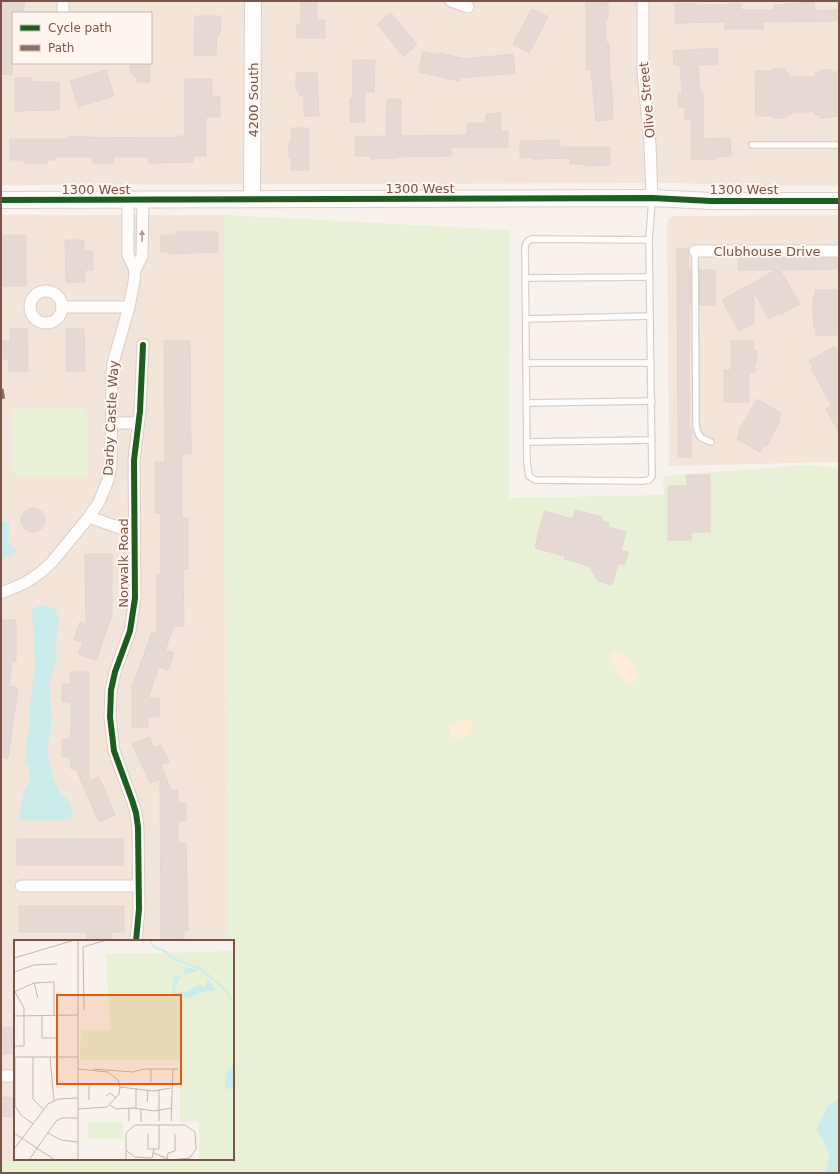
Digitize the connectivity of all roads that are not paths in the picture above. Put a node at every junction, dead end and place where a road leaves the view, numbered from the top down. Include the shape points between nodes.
1 (63, 1) edge
2 (253, 1) edge
3 (451, 1) edge
4 (643, 1) edge
5 (468, 7) dead end
6 (63, 12) edge
7 (752, 145) dead end
8 (839, 145) edge
9 (252, 198) junction
10 (652, 198) junction
11 (1, 200) edge
12 (135, 200) junction
13 (839, 200) edge
14 (650, 240) junction
15 (695, 251) joint
16 (839, 251) edge
17 (135, 270) junction
18 (650, 277) junction
19 (526, 278) junction
20 (62, 307) dead end
21 (129, 307) junction
22 (650, 316) junction
23 (526, 319) junction
24 (143, 345) dead end
25 (526, 363) junction
26 (651, 363) junction
27 (652, 401) junction
28 (526, 403) junction
29 (112, 423) junction
30 (138, 423) junction
31 (652, 440) junction
32 (527, 442) junction
33 (711, 442) dead end
34 (89, 517) junction
35 (134, 529) junction
36 (1, 593) edge
37 (22, 886) dead end
38 (139, 886) junction
39 (136, 940) edge
40 (1, 1076) edge
41 (14, 1076) edge

1 - 6 street
2 - 9 street, 4200 South
3 - 5 street
4 - 10 street, Olive Street via 643,72
7 - 8 lane
9 - 10 street, 1300 West
9 - 12 street, 1300 West
10 - 13 street, 1300 West via 711,201
10 - 14 lane
11 - 12 street, 1300 West
12 - 17 street, Darby Castle Way via 128,255
17 -> 12 street, Darby Castle Way via 142,256
14 - 18 lane
14 - 19 lane via 531,239 525,247
15 - 16 street, Clubhouse Drive
15 - 33 lane via 696,425 701,438
17 - 21 street, Darby Castle Way
18 - 19 lane
18 - 22 lane
19 - 23 lane
20 - 21 street
21 - 29 street, Darby Castle Way via 113,363
22 - 23 lane
22 - 26 lane
23 - 25 lane
24 - 30 street, Norwalk Road
25 - 26 lane
25 - 28 lane
26 - 27 lane
27 - 28 lane
27 - 31 lane
28 - 32 lane
29 - 30 street
29 - 34 street, Darby Castle Way via 111,466 108,480
30 - 35 street, Norwalk Road via 134,460
31 - 32 lane
31 - 32 lane via 652,476 649,480 643,481 535,480 529,476
34 - 35 street, Norwalk Road via 123,529
34 - 36 street, Darby Castle Way via 40,573 25,583
35 - 38 street, Norwalk Road via 133,615 115,672 110,717 114,751 136,813
37 - 38 street
38 - 39 street, Norwalk Road
40 - 41 street

